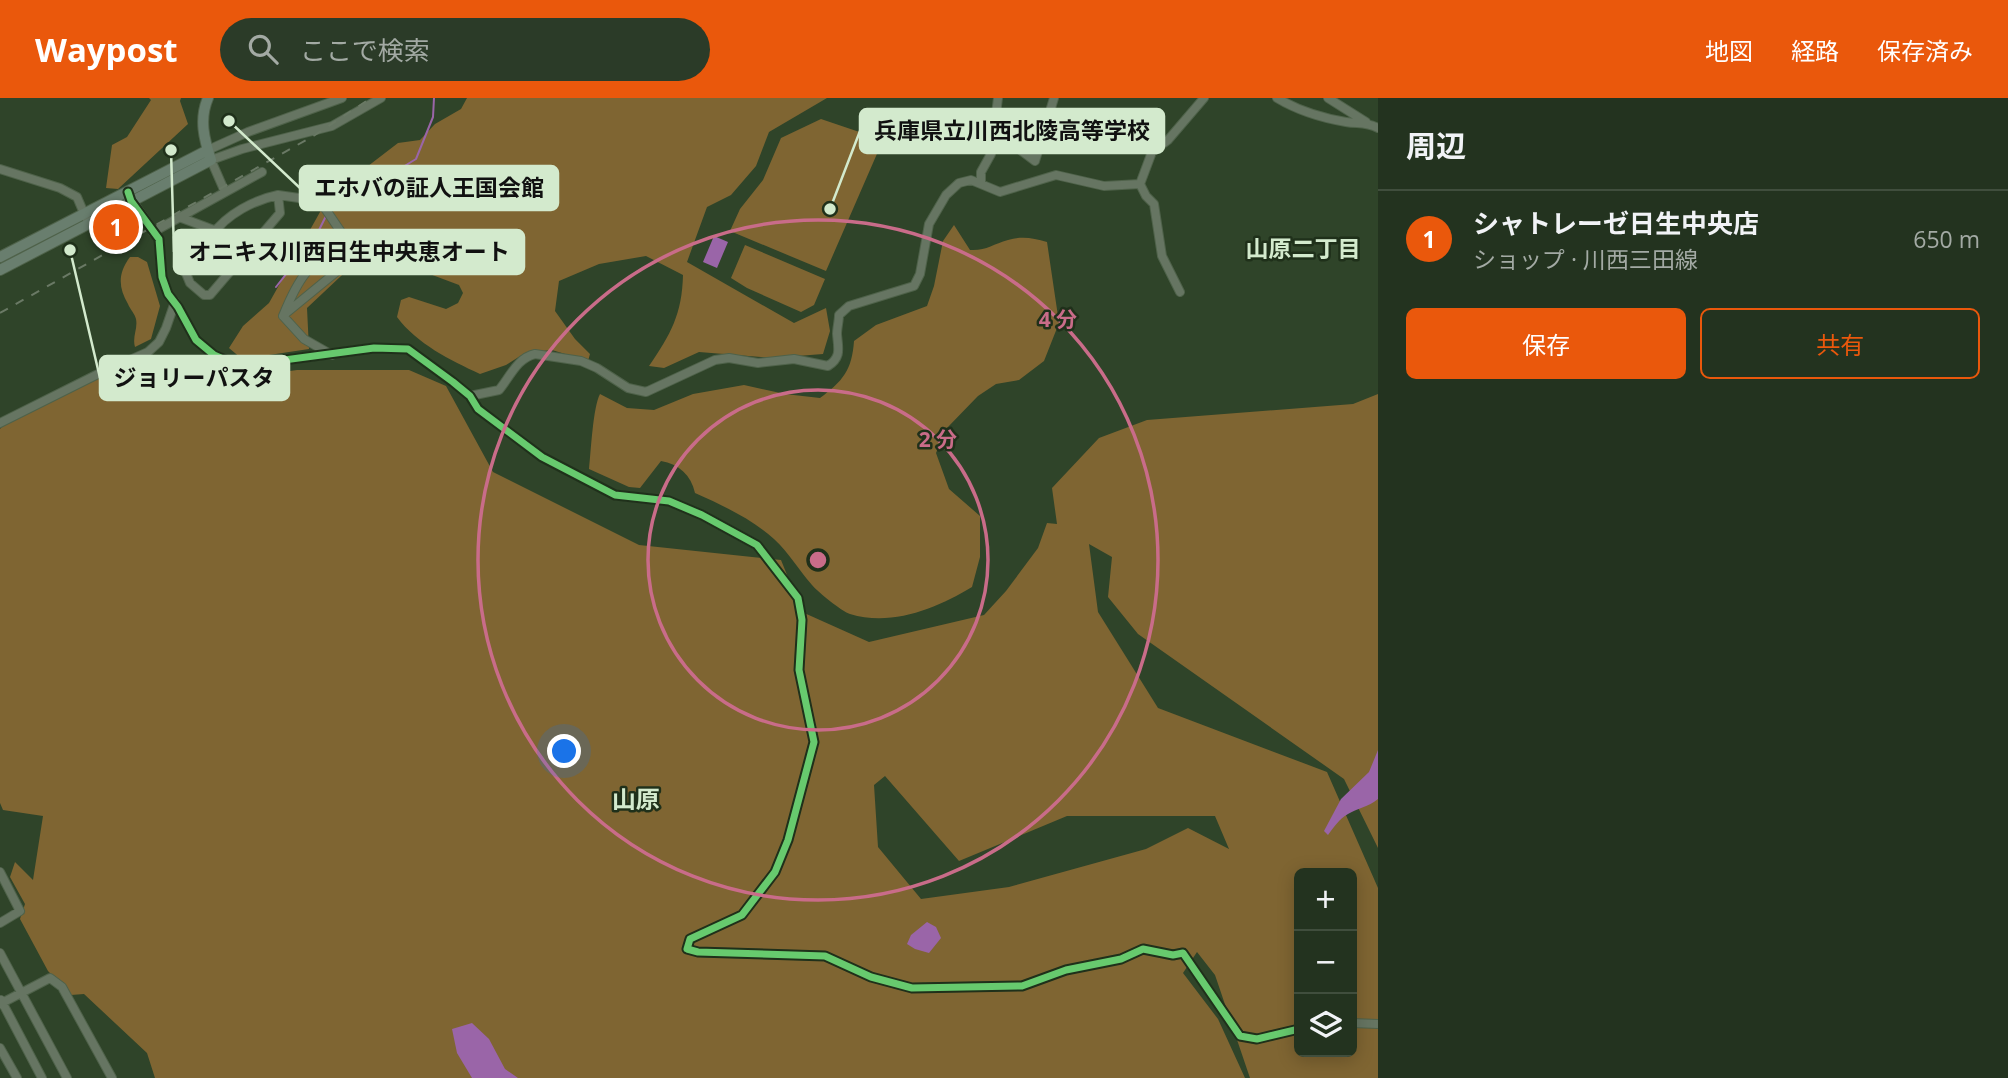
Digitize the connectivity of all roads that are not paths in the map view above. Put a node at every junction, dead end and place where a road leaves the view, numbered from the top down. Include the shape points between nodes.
1 (208, 98) edge
2 (342, 98) edge
3 (382, 98) edge
4 (998, 98) edge
5 (1054, 98) edge
6 (1204, 98) edge
7 (1277, 98) edge
8 (1328, 98) edge
9 (1366, 122) junction
10 (273, 123) junction
11 (1378, 128) edge
12 (994, 130) junction
13 (275, 140) junction
14 (210, 155) junction
15 (0, 169) edge
16 (262, 172) dead end
17 (981, 183) junction
18 (1140, 184) junction
19 (225, 192) junction
20 (278, 195) junction
21 (130, 197) junction
22 (179, 218) junction
23 (87, 219) junction
24 (214, 231) junction
25 (153, 232) junction
26 (380, 236) dead end
27 (254, 245) junction
28 (0, 257) edge
29 (0, 270) edge
30 (1180, 292) dead end
31 (174, 302) junction
32 (283, 316) junction
33 (332, 355) junction
34 (470, 396) junction
35 (0, 423) edge
36 (0, 872) edge
37 (0, 923) edge
38 (0, 953) edge
39 (22, 993) junction
40 (1, 1002) edge
41 (1357, 1023) edge
42 (1378, 1024) edge
43 (1294, 1030) edge
44 (0, 1048) edge
45 (17, 1078) edge
46 (42, 1078) edge
47 (67, 1078) edge
48 (112, 1078) edge

1 - 14 main road via 203,118
2 - 10 street
3 - 13 street via 332,126
4 - 12 street
5 - 12 street via 1035,162
6 - 18 street via 1152,152
7 - 9 street via 1292,107 1348,123
8 - 9 street
9 - 11 street
10 - 13 street via 268,133
10 - 14 street
12 - 17 street
13 - 14 street
14 - 19 street
14 - 21 main road
15 - 23 street via 77,197
16 - 19 street
17 - 18 street via 1000,192 1056,175 1104,186
17 - 34 street via 960,183 937,208 914,286 849,306 839,315 840,349 828,366 794,359 758,363 729,358 646,392 628,388 581,361 535,354 519,363 499,390
18 - 30 street via 1154,204 1162,256
19 - 22 street
20 - 24 street via 258,199
20 - 27 street via 280,213
20 - 32 street via 320,201 345,241 312,263 293,289
21 - 23 main road
21 - 25 street
22 - 24 street
22 - 25 street
23 - 28 main road
23 - 29 main road
24 - 27 street
24 - 27 street via 186,271 190,283 204,295 210,295
25 - 31 street via 159,239 162,278
26 - 32 street
31 - 33 street via 195,340 239,366
31 - 35 street via 163,335 148,352
32 - 33 street via 304,340
33 - 34 street via 408,348
34 - 43 street via 478,409 542,457 596,487 615,495 669,501 757,545 798,598 802,620 799,670 814,742 788,840 775,872 742,915 690,939 687,949 825,956 871,977 912,988 1022,986 1143,949 1183,953 1240,1036 1257,1039
36 - 37 street via 20,911
38 - 39 street
39 - 40 street
39 - 47 street
39 - 48 street via 50,978 62,987
40 - 46 street
41 - 42 street
44 - 45 street

